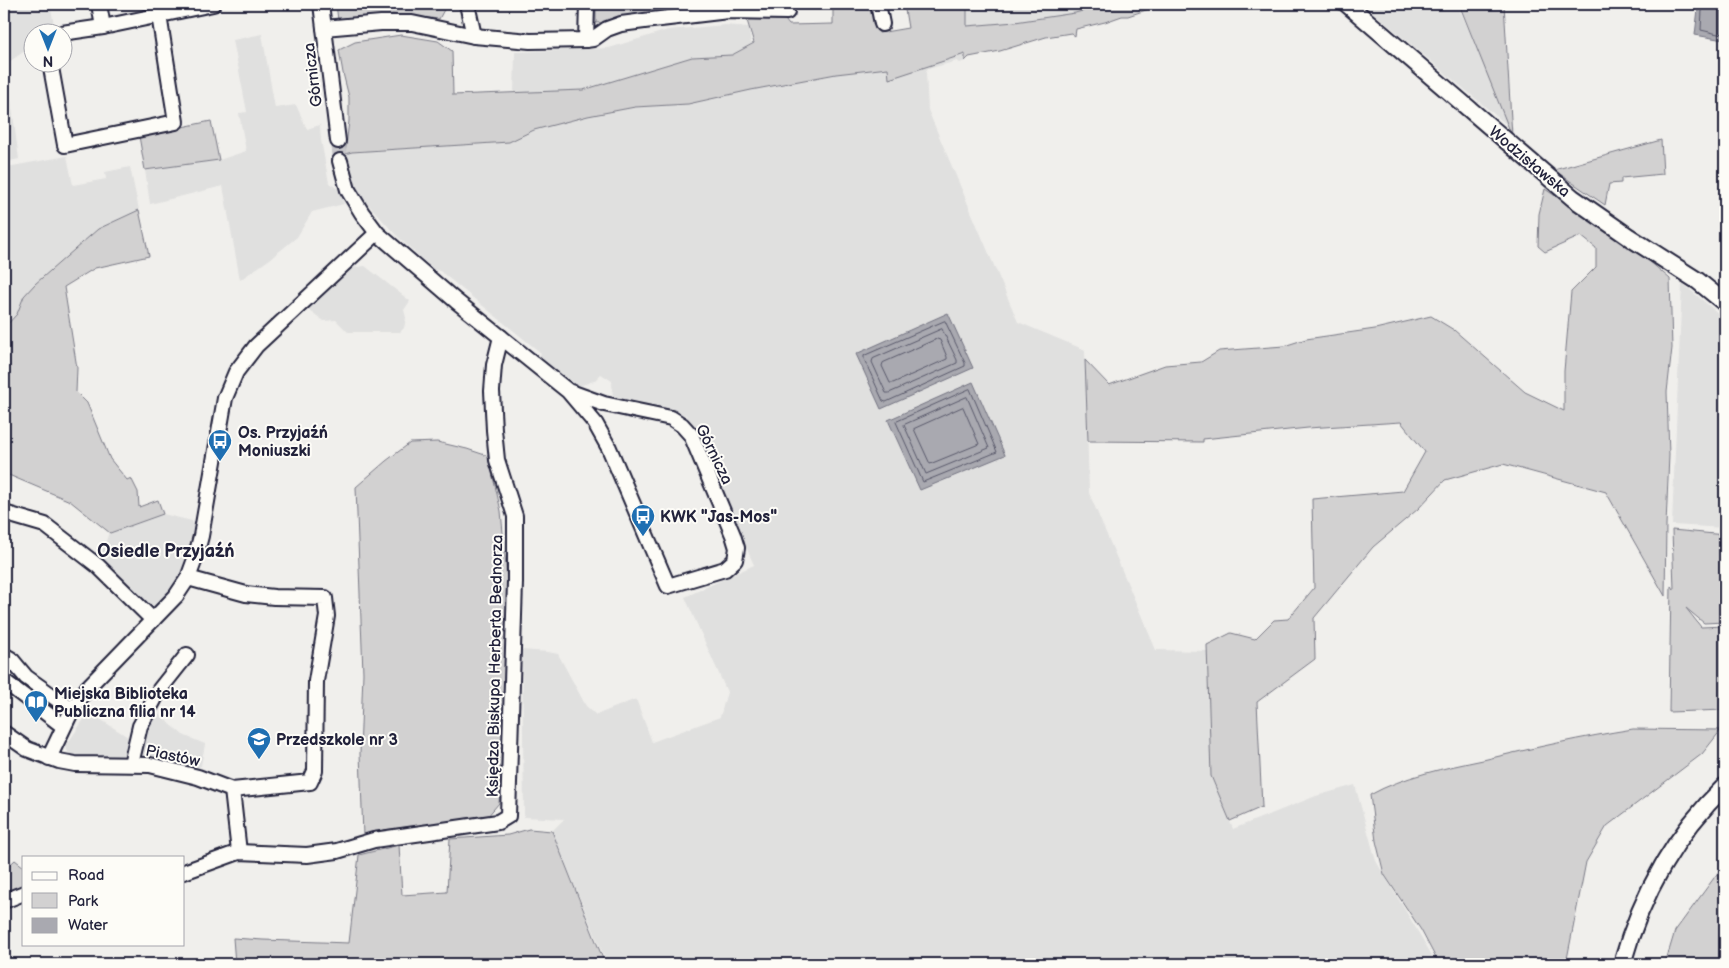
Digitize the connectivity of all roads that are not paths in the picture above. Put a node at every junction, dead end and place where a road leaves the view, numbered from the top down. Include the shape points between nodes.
1 (99, 4) edge
2 (213, 4) edge
3 (321, 4) edge
4 (467, 4) edge
5 (586, 4) edge
6 (878, 4) edge
7 (1347, 4) edge
8 (787, 12) dead end
9 (159, 15) junction
10 (882, 24) dead end
11 (104, 27) junction
12 (324, 28) junction
13 (72, 32) edge
14 (474, 36) junction
15 (589, 39) junction
16 (52, 72) edge
17 (338, 141) tunnel mouth
18 (340, 161) tunnel mouth
19 (377, 233) junction
20 (1725, 303) edge
21 (500, 337) junction
22 (568, 391) junction
23 (4, 513) edge
24 (188, 578) junction
25 (153, 620) junction
26 (4, 655) edge
27 (187, 655) dead end
28 (4, 681) edge
29 (72, 710) junction
30 (63, 726) junction
31 (4, 733) edge
32 (49, 758) junction
33 (131, 764) junction
34 (1725, 786) edge
35 (232, 790) junction
36 (239, 852) junction
37 (185, 872) edge
38 (22, 894) edge
39 (4, 901) edge
40 (1622, 964) edge

1 - 11 street
2 - 9 street
3 - 12 street, Górnicza
4 - 14 street
5 - 15 street
6 - 10 street
7 - 20 main road, Wodzisławska via 1573,198 1698,281
8 - 15 street via 728,11 621,24
9 - 11 street
9 - 16 street via 176,122 64,145
11 - 13 street
12 - 14 street via 412,23
12 - 17 street, Górnicza
14 - 15 street via 530,41
18 - 19 street, Górnicza via 348,190
19 - 21 street, Górnicza
19 - 24 street via 256,346 236,372 225,398 201,536
21 - 22 street, Górnicza
21 - 36 street, Księdza Biskupa Herberta Bednorza via 492,390 494,430 497,460 515,516 508,816 498,822 374,840 337,851 306,855
22 - 22 street, Górnicza via 595,423 609,448 668,586 725,569 735,560 737,548 733,535 691,436 682,425 671,418 604,404
23 - 25 street via 45,525 98,566
24 - 25 street
24 - 35 street, Piastów via 246,594 325,598 327,616 316,680 315,771 310,782
25 - 29 street via 88,687
26 - 29 street via 26,677
27 - 33 street via 160,689 140,726
28 - 30 street
29 - 30 street
30 - 32 street
31 - 32 street, Piastów via 27,749
32 - 33 street, Piastów via 75,764
33 - 35 street, Piastów via 150,765 198,777
34 - 40 main road via 1688,827 1662,865 1634,923
35 - 36 street
36 - 37 street, Księdza Biskupa Herberta Bednorza
38 - 39 street

